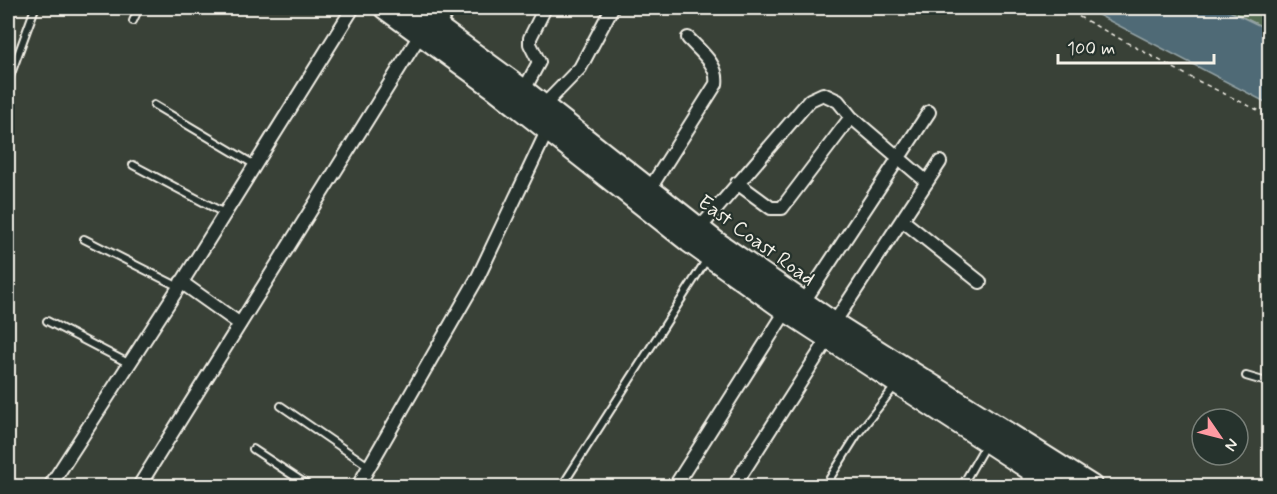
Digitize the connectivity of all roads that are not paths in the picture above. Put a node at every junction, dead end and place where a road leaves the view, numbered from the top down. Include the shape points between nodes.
1 (35, 8) edge
2 (139, 8) edge
3 (353, 8) edge
4 (384, 8) edge
5 (412, 8) edge
6 (449, 8) edge
7 (545, 8) edge
8 (612, 8) edge
9 (133, 21) dead end
10 (429, 31) junction
11 (688, 38) dead end
12 (8, 82) edge
13 (524, 90) junction
14 (154, 105) dead end
15 (928, 111) dead end
16 (549, 117) junction
17 (851, 117) junction
18 (899, 158) junction
19 (940, 162) dead end
20 (133, 165) dead end
21 (255, 166) junction
22 (927, 182) junction
23 (737, 183) junction
24 (649, 190) junction
25 (225, 213) junction
26 (902, 220) junction
27 (699, 229) junction
28 (84, 239) dead end
29 (709, 256) junction
30 (980, 282) dead end
31 (180, 284) junction
32 (795, 307) junction
33 (47, 321) dead end
34 (240, 324) junction
35 (831, 331) junction
36 (128, 363) junction
37 (1246, 376) dead end
38 (1269, 383) edge
39 (897, 384) junction
40 (281, 406) dead end
41 (987, 444) junction
42 (254, 450) dead end
43 (370, 467) junction
44 (1027, 480) edge
45 (50, 486) edge
46 (139, 486) edge
47 (309, 486) edge
48 (358, 486) edge
49 (562, 486) edge
50 (675, 486) edge
51 (734, 486) edge
52 (825, 486) edge
53 (962, 486) edge
54 (1055, 486) edge
55 (1092, 486) edge

1 - 12 lane
2 - 9 lane
3 - 21 street
4 - 10 main road, East Coast Road
5 - 10 main road, East Coast Road
6 - 10 street
7 - 13 street via 530,38 539,63
8 - 16 street
10 - 13 main road, East Coast Road
10 - 16 main road, East Coast Road
10 - 34 street
11 - 24 street via 714,67 716,84
13 - 16 main road, East Coast Road
14 - 21 lane
15 - 18 street
16 - 24 main road, East Coast Road
16 - 29 main road, East Coast Road
16 - 43 street via 478,277
17 - 18 street
17 - 23 street via 830,95 815,96
17 - 23 street via 782,208 771,208
18 - 22 street
18 - 32 street
19 - 22 street
20 - 25 lane
21 - 25 street
22 - 26 street
23 - 27 street
24 - 27 main road, East Coast Road
25 - 31 street
26 - 30 street
26 - 35 street
27 - 32 main road, East Coast Road
28 - 31 lane
29 - 32 main road, East Coast Road
29 - 49 lane
31 - 34 street
31 - 36 street
32 - 35 main road, East Coast Road
32 - 50 street
33 - 36 lane
34 - 46 street
35 - 39 main road, East Coast Road
35 - 51 street
35 - 55 main road, East Coast Road
36 - 45 street
37 - 38 lane
39 - 41 main road, East Coast Road
39 - 52 lane via 857,435
40 - 43 lane
41 - 44 main road, East Coast Road
41 - 53 lane
42 - 47 lane
43 - 48 street
44 - 54 main road, East Coast Road

